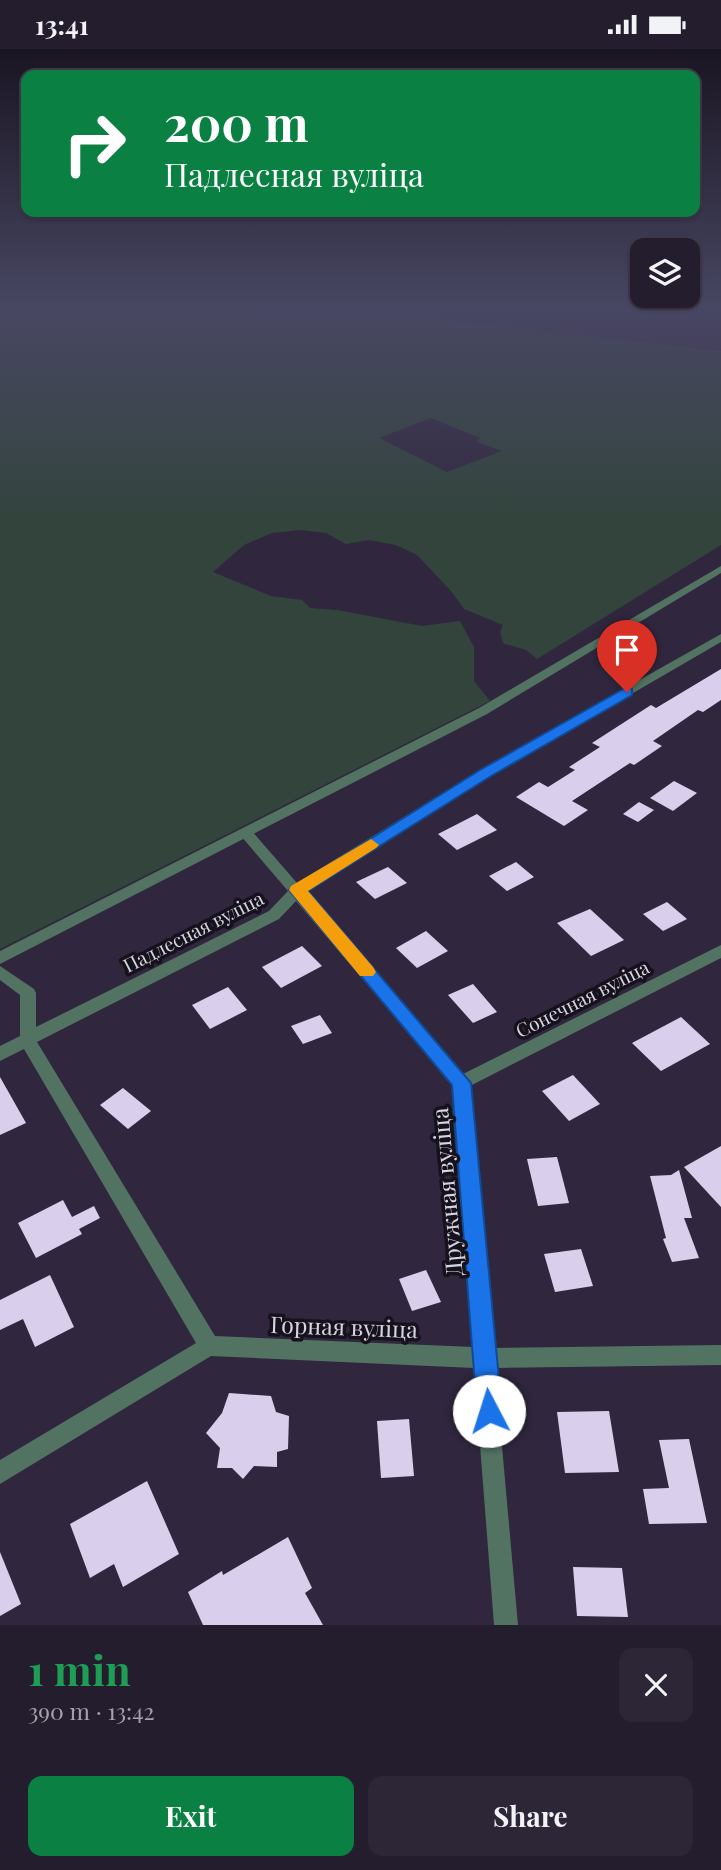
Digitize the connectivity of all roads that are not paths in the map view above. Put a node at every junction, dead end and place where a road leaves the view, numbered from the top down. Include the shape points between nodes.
1 (721, 570) edge
2 (721, 637) edge
3 (246, 833) junction
4 (297, 890) junction
5 (721, 951) edge
6 (0, 958) edge
7 (0, 972) edge
8 (28, 1041) junction
9 (0, 1054) edge
10 (461, 1083) junction
11 (209, 1346) junction
12 (721, 1355) edge
13 (485, 1358) junction
14 (0, 1473) edge
15 (506, 1625) edge

1 - 3 street via 484,711
2 - 4 street, Падлесная вуліца via 485,773
3 - 4 street, Дружная вуліца
3 - 6 street
4 - 8 street, Падлесная вуліца via 274,915 100,1000
4 - 10 street, Дружная вуліца
5 - 10 street, Сонечная вуліца
7 - 8 street via 28,993
8 - 9 street, Падлесная вуліца
8 - 11 street
10 - 13 street, Дружная вуліца
11 - 13 street, Горная вуліца
11 - 14 street
12 - 13 street, Горная вуліца
13 - 15 street, Дружная вуліца

